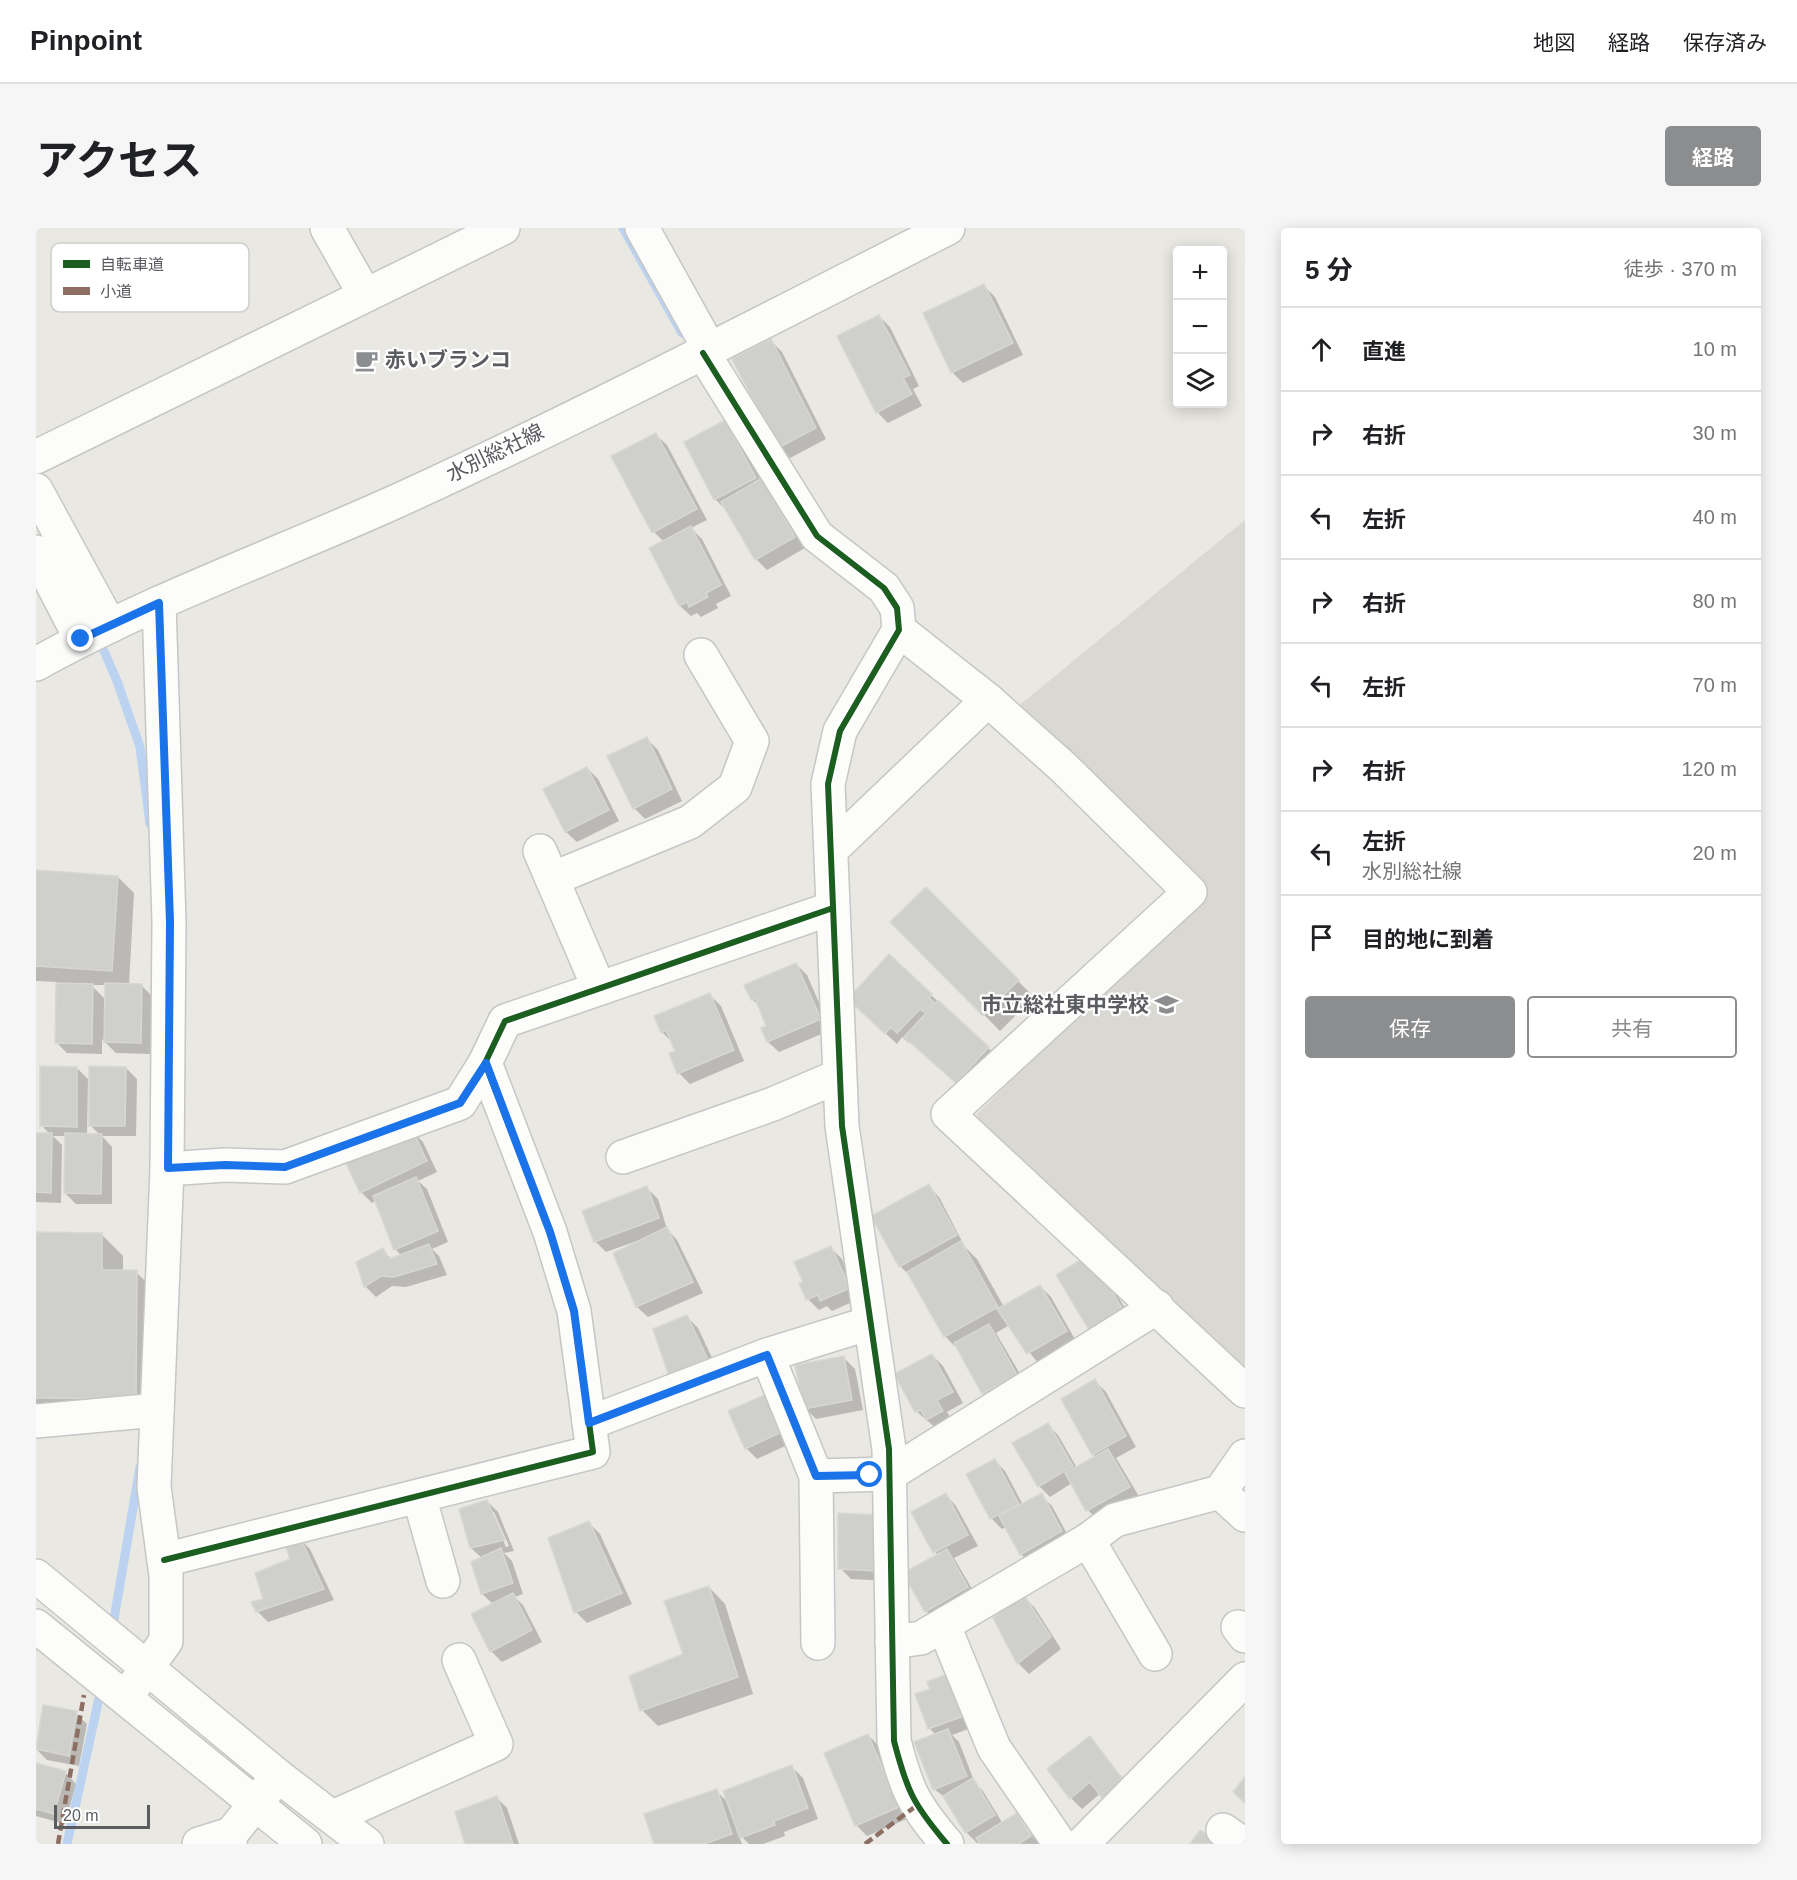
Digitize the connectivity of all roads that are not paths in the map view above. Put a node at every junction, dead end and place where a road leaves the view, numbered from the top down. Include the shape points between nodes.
1 (327, 228) edge
2 (503, 228) edge
3 (642, 228) edge
4 (948, 228) edge
5 (364, 295) junction
6 (707, 351) junction
7 (36, 458) edge
8 (36, 490) edge
9 (36, 552) edge
10 (159, 603) junction
11 (110, 626) junction
12 (899, 630) junction
13 (81, 639) junction
14 (701, 655) dead end
15 (36, 664) edge
16 (988, 700) junction
17 (831, 850) junction
18 (826, 910) junction
19 (598, 986) junction
20 (486, 1063) junction
21 (830, 1080) junction
22 (623, 1157) dead end
23 (168, 1168) junction
24 (1156, 1307) junction
25 (863, 1324) junction
26 (767, 1355) junction
27 (1245, 1391) edge
28 (148, 1411) junction
29 (36, 1421) edge
30 (589, 1423) junction
31 (1245, 1456) edge
32 (881, 1474) junction
33 (816, 1476) junction
34 (1220, 1492) junction
35 (419, 1496) junction
36 (1245, 1515) edge
37 (1088, 1540) junction
38 (164, 1560) junction
39 (36, 1576) edge
40 (444, 1581) dead end
41 (36, 1626) edge
42 (944, 1626) junction
43 (892, 1642) junction
44 (818, 1643) dead end
45 (1155, 1654) dead end
46 (459, 1660) dead end
47 (146, 1667) junction
48 (1245, 1679) edge
49 (111, 1686) junction
50 (278, 1776) junction
51 (256, 1804) junction
52 (333, 1817) junction
53 (231, 1839) edge
54 (200, 1844) edge
55 (305, 1844) edge
56 (367, 1844) edge
57 (946, 1844) edge
58 (1060, 1844) edge
59 (1082, 1844) edge

1 - 5 street
2 - 5 street
3 - 6 street
4 - 6 street, 水別総社線
5 - 7 street
6 - 10 street, 水別総社線 via 397,501
6 - 12 street via 817,536 884,588 897,608
8 - 11 street
9 - 13 street
10 - 11 street, 水別総社線
10 - 23 street via 170,922
11 - 13 street, 水別総社線
12 - 16 street
12 - 17 street via 840,730 828,784
13 - 15 street, 水別総社線
14 - 19 street via 752,741 735,787 690,822 546,865
16 - 17 street
16 - 24 street via 1063,767 1190,892 948,1113
17 - 18 street
18 - 19 street
18 - 21 street
19 - 20 street via 505,1021
20 - 23 street via 460,1103 285,1167
20 - 30 street via 550,1232 574,1311
21 - 22 street
21 - 25 street via 842,1126
23 - 28 street
24 - 27 street
24 - 32 street
25 - 26 street
25 - 32 street via 890,1449
26 - 30 street
26 - 33 street
28 - 29 street
28 - 38 street
30 - 35 street via 593,1452
31 - 34 street
32 - 33 street
32 - 43 street
33 - 44 street
34 - 36 street
34 - 37 street via 1115,1520
35 - 38 street
35 - 40 street
37 - 42 street
37 - 45 street
38 - 47 street via 166,1641
39 - 47 street
41 - 49 street
42 - 43 street via 921,1638
42 - 58 street via 994,1748
43 - 57 street via 894,1741 906,1785 919,1812
46 - 52 street via 496,1744
47 - 49 street
47 - 50 street
48 - 59 street
49 - 51 street
50 - 51 street
50 - 52 street
51 - 53 street
51 - 55 street
52 - 56 street
53 - 54 street

